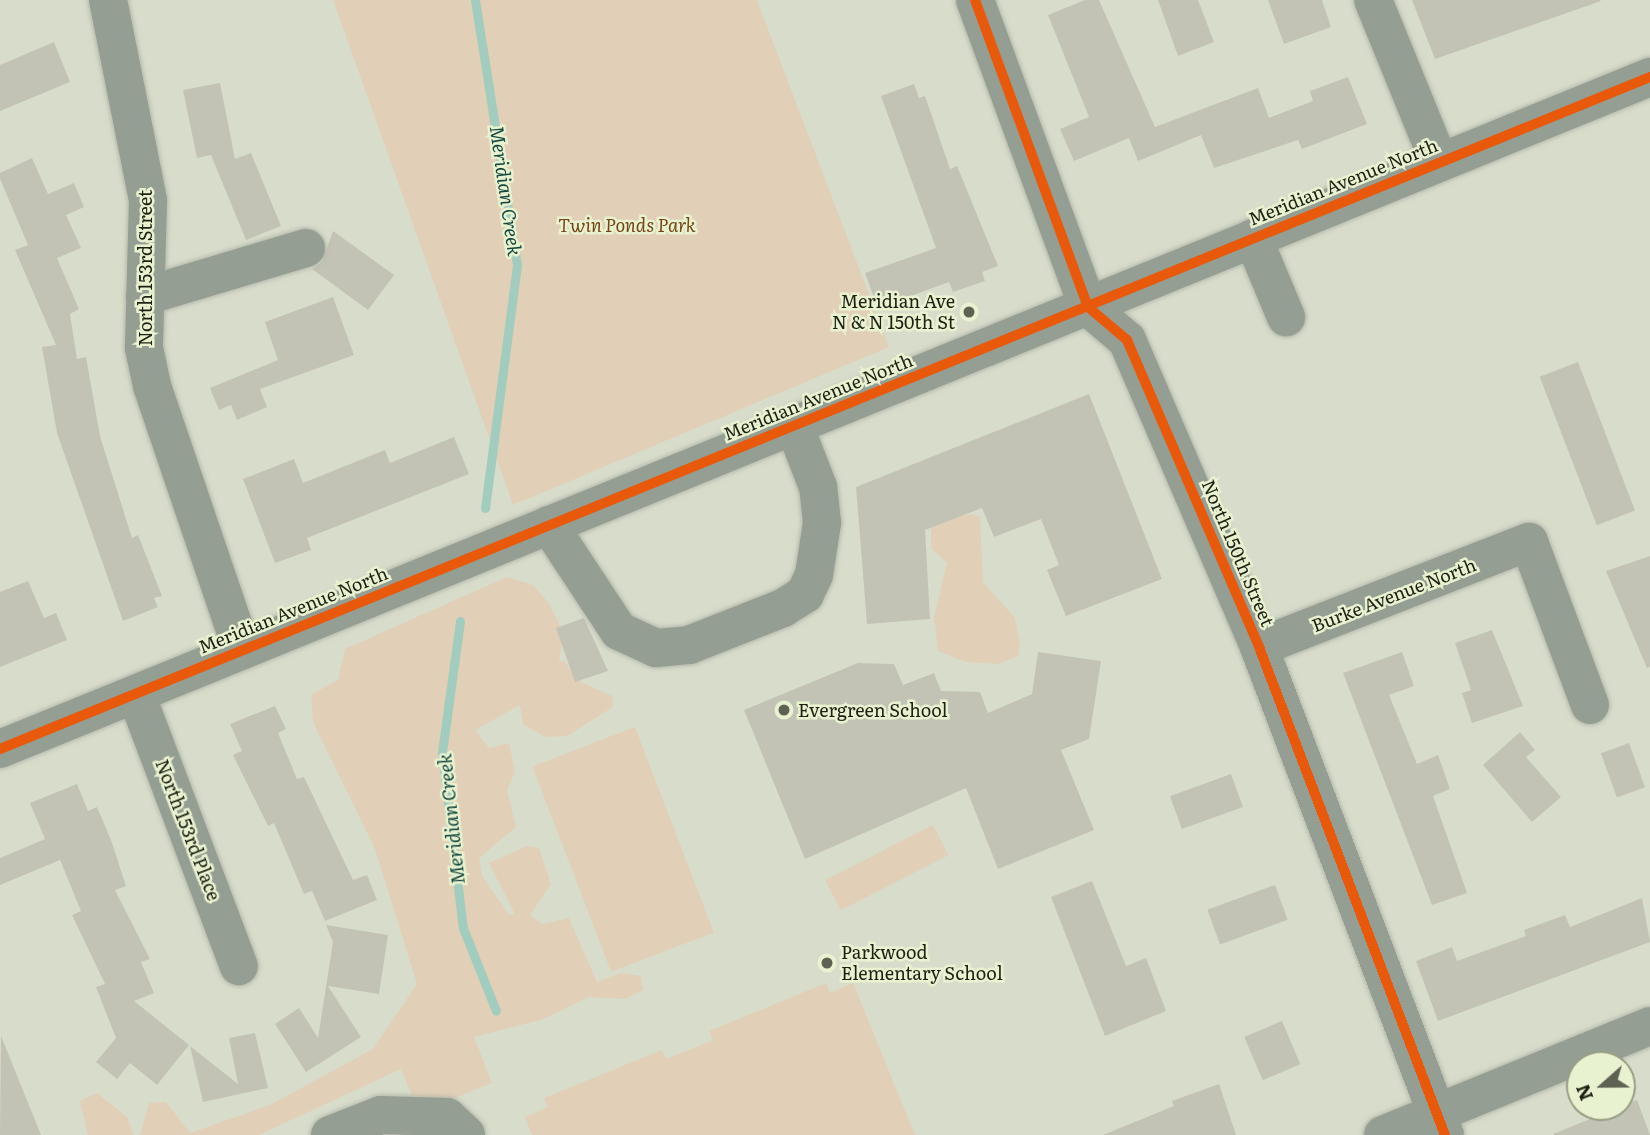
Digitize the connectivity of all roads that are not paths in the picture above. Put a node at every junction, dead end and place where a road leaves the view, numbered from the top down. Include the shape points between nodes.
1 (108, 0) edge
2 (975, 0) edge
3 (1373, 0) edge
4 (1650, 77) edge
5 (1438, 162) junction
6 (1253, 238) junction
7 (306, 247) dead end
8 (145, 296) junction
9 (1088, 307) junction
10 (1286, 317) dead end
11 (794, 425) junction
12 (549, 525) junction
13 (1259, 647) junction
14 (242, 650) junction
15 (136, 694) junction
16 (1590, 705) dead end
17 (0, 749) edge
18 (239, 966) dead end
19 (1650, 1026) edge
20 (1441, 1124) edge
21 (330, 1135) edge
22 (466, 1135) edge
23 (1383, 1135) edge

1 - 8 street, North 153rd Street via 148,201
2 - 9 street, North 150th Street
3 - 5 street
4 - 5 street, Meridian Avenue North
5 - 6 street, Meridian Avenue North
6 - 9 street, Meridian Avenue North
6 - 10 street
7 - 8 street
8 - 14 street, North 153rd Street via 152,386
9 - 11 street, Meridian Avenue North
9 - 13 street, North 150th Street via 1127,340
11 - 12 street, Meridian Avenue North
11 - 12 street via 818,487 821,527 805,594 770,613 690,645 656,648 619,631
12 - 14 street, Meridian Avenue North
13 - 16 street, Burke Avenue North via 1529,542
13 - 20 street, North 150th Street
14 - 15 street, Meridian Avenue North
15 - 17 street, Meridian Avenue North
15 - 18 street, North 153rd Place
19 - 20 street
20 - 23 street
21 - 22 street via 381,1115 447,1117

